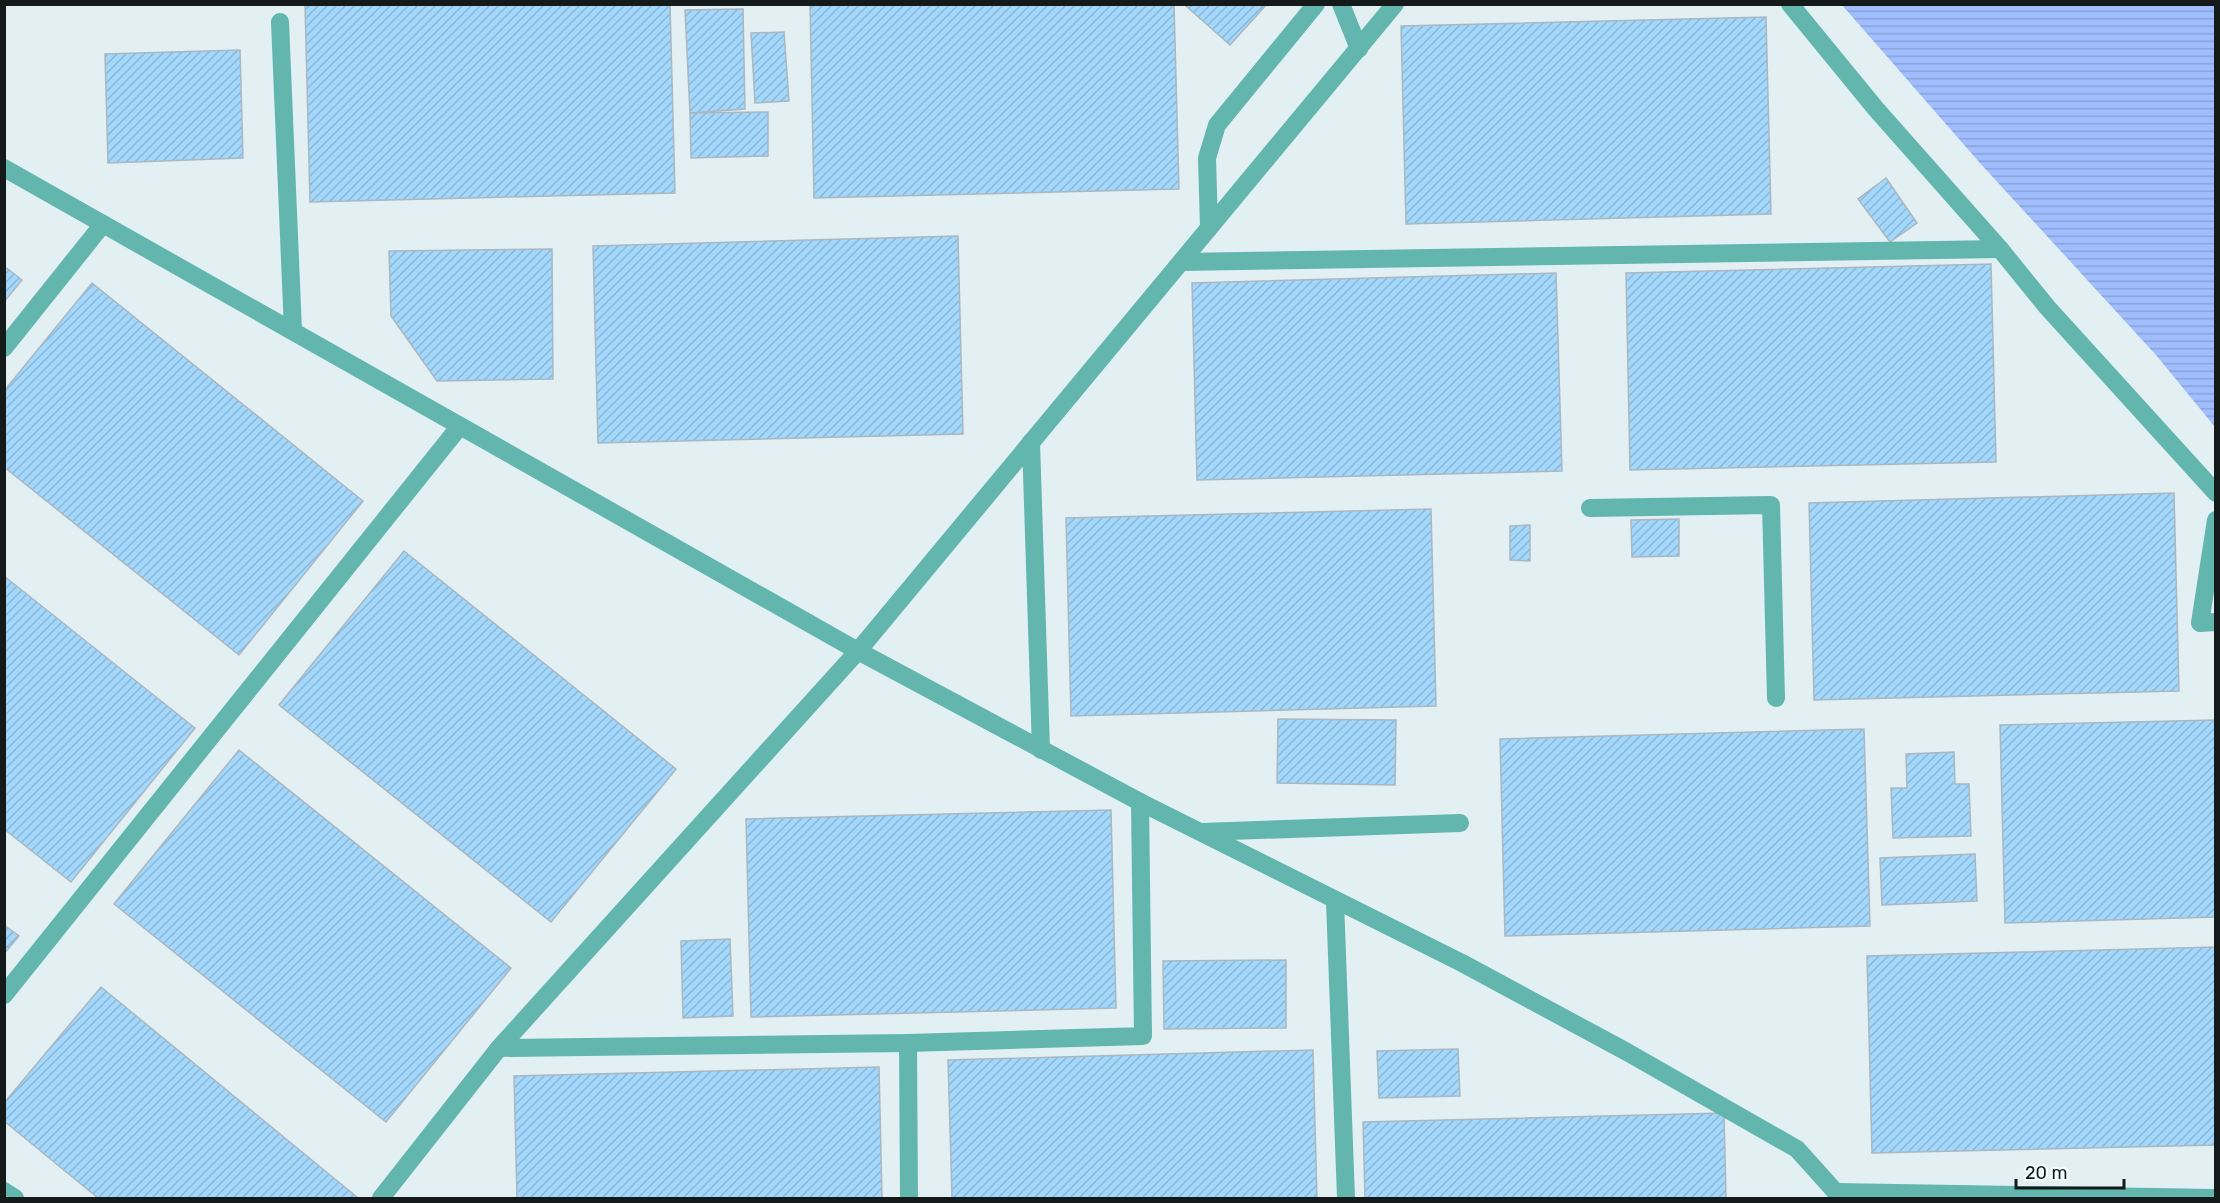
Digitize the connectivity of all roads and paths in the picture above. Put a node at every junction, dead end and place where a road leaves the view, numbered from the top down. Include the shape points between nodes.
1 (1316, 4) edge
2 (1341, 4) edge
3 (1395, 4) edge
4 (1790, 4) edge
5 (280, 22) dead end
6 (1359, 49) junction
7 (4, 168) edge
8 (103, 224) junction
9 (1209, 228) junction
10 (2000, 249) junction
11 (1181, 262) junction
12 (293, 331) junction
13 (4, 348) edge
14 (460, 426) junction
15 (1031, 442) junction
16 (2216, 494) edge
17 (1590, 508) dead end
18 (2216, 520) edge
19 (2216, 622) edge
20 (858, 651) junction
21 (1776, 698) dead end
22 (1041, 750) junction
23 (1140, 802) junction
24 (1460, 823) dead end
25 (1200, 832) junction
26 (1335, 902) junction
27 (4, 995) edge
28 (908, 1042) junction
29 (499, 1048) junction
30 (4, 1191) edge
31 (1838, 1195) edge
32 (15, 1198) edge
33 (381, 1198) edge
34 (909, 1198) edge
35 (1346, 1198) edge
36 (2189, 1198) edge
37 (2216, 1198) edge

1 - 9 lane via 1218,125 1207,158
2 - 6 lane
3 - 6 lane
4 - 10 lane via 1876,109
5 - 12 lane
6 - 9 lane
7 - 8 lane
8 - 12 lane
8 - 13 lane
9 - 11 lane
10 - 11 lane
10 - 16 lane via 2047,307
11 - 15 lane
12 - 14 lane
14 - 20 lane
14 - 27 lane
15 - 20 lane
15 - 22 lane
17 - 21 lane via 1771,505
18 - 19 lane via 2200,623
20 - 22 lane
20 - 29 lane
22 - 23 lane
23 - 25 lane
23 - 28 lane via 1143,1036
24 - 25 lane
25 - 26 lane
26 - 31 lane via 1462,963 1797,1149
26 - 35 lane
28 - 29 lane
28 - 34 lane
29 - 33 lane
30 - 32 lane
31 - 36 lane
36 - 37 lane

